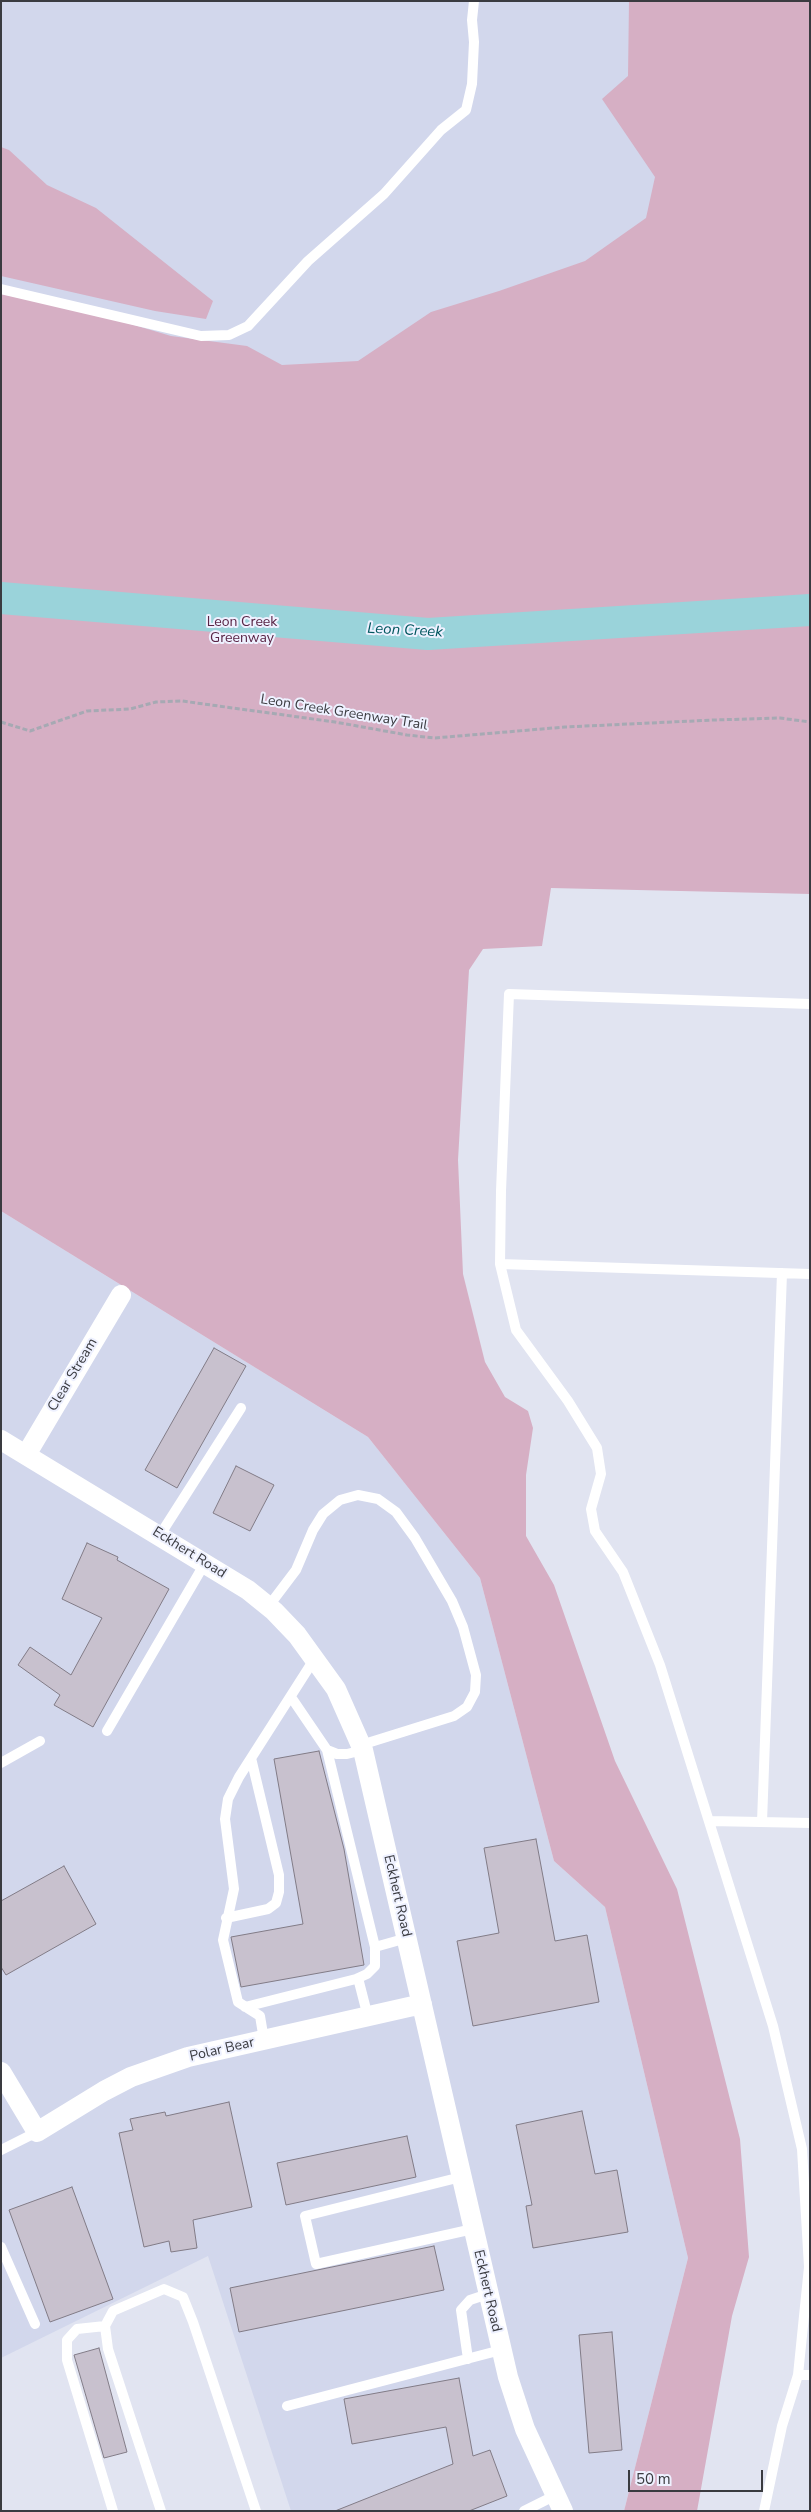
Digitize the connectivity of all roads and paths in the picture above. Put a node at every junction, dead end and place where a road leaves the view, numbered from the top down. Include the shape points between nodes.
1 (474, 1) edge
2 (1, 289) edge
3 (1, 722) edge
4 (810, 722) edge
5 (810, 1004) edge
6 (500, 1264) junction
7 (782, 1273) junction
8 (810, 1274) edge
9 (121, 1295) dead end
10 (241, 1408) dead end
11 (1, 1440) edge
12 (26, 1455) junction
13 (160, 1535) junction
14 (205, 1563) junction
15 (268, 1607) junction
16 (315, 1658) junction
17 (291, 1697) junction
18 (107, 1731) dead end
19 (40, 1741) dead end
20 (362, 1747) junction
21 (328, 1750) junction
22 (251, 1758) junction
23 (1, 1763) edge
24 (710, 1821) junction
25 (762, 1822) junction
26 (810, 1823) edge
27 (226, 1918) junction
28 (407, 1938) junction
29 (375, 1947) junction
30 (358, 1978) junction
31 (422, 2004) junction
32 (245, 2007) junction
33 (368, 2017) junction
34 (264, 2040) junction
35 (1, 2072) edge
36 (37, 2132) junction
37 (1, 2150) edge
38 (461, 2177) junction
39 (473, 2229) junction
40 (1, 2247) edge
41 (488, 2294) junction
42 (35, 2324) dead end
43 (105, 2326) junction
44 (501, 2350) junction
45 (468, 2359) junction
46 (798, 2375) junction
47 (810, 2375) edge
48 (287, 2406) dead end
49 (560, 2503) edge
50 (113, 2511) edge
51 (161, 2511) edge
52 (256, 2511) edge
53 (524, 2511) edge
54 (764, 2511) edge

1 - 2 lane via 472,84 466,110 441,130 384,194 308,261 248,326 229,335 202,336
3 - 4 path, Leon Creek Greenway Trail via 30,731 87,712 182,701 435,738 565,727 714,720 780,718
5 - 6 lane via 509,994
6 - 7 lane
6 - 24 lane via 516,1330 568,1401 597,1448 601,1474 591,1509 595,1531 623,1572 656,1656
7 - 8 lane
7 - 25 lane
9 - 12 street, Clear Stream
10 - 13 lane
11 - 12 street, Eckhert Road
12 - 13 street, Eckhert Road
13 - 14 street, Eckhert Road
14 - 15 street, Eckhert Road
14 - 18 lane
15 - 16 street, Eckhert Road
15 - 20 lane via 296,1570 313,1530 324,1514 340,1500 358,1495 378,1499 396,1512 416,1538 463,1627 476,1675 475,1692 467,1707 454,1716
16 - 17 lane
16 - 20 street, Eckhert Road via 336,1689
17 - 21 lane
17 - 22 lane
19 - 23 lane
20 - 21 lane via 347,1754
20 - 28 street, Eckhert Road
21 - 29 lane
22 - 27 lane via 228,1799 225,1819 234,1889
22 - 27 lane via 279,1875 280,1892 276,1903 268,1909
24 - 25 lane
24 - 46 lane via 773,2026 802,2149 809,2267
25 - 26 lane
27 - 32 lane via 223,1940 234,1991 238,2002
28 - 29 lane
28 - 31 street, Eckhert Road
29 - 30 lane via 374,1966
30 - 32 lane
30 - 33 lane
31 - 33 street, Polar Bear
31 - 38 street, Eckhert Road
32 - 34 lane via 260,2016
33 - 34 street, Polar Bear
34 - 36 street, Polar Bear via 188,2057 131,2077
35 - 36 street
36 - 37 lane
38 - 39 street, Eckhert Road
38 - 39 lane via 305,2216 316,2264
39 - 41 street, Eckhert Road
40 - 42 lane
41 - 44 street, Eckhert Road
41 - 45 lane via 470,2300 461,2310
43 - 50 lane via 77,2329 67,2340 67,2360
43 - 51 lane via 108,2349
43 - 52 lane via 113,2311 141,2297 164,2290 183,2297
44 - 45 lane
44 - 49 street, Eckhert Road via 525,2428
45 - 48 lane
46 - 47 lane
46 - 54 lane via 782,2426
49 - 53 lane

